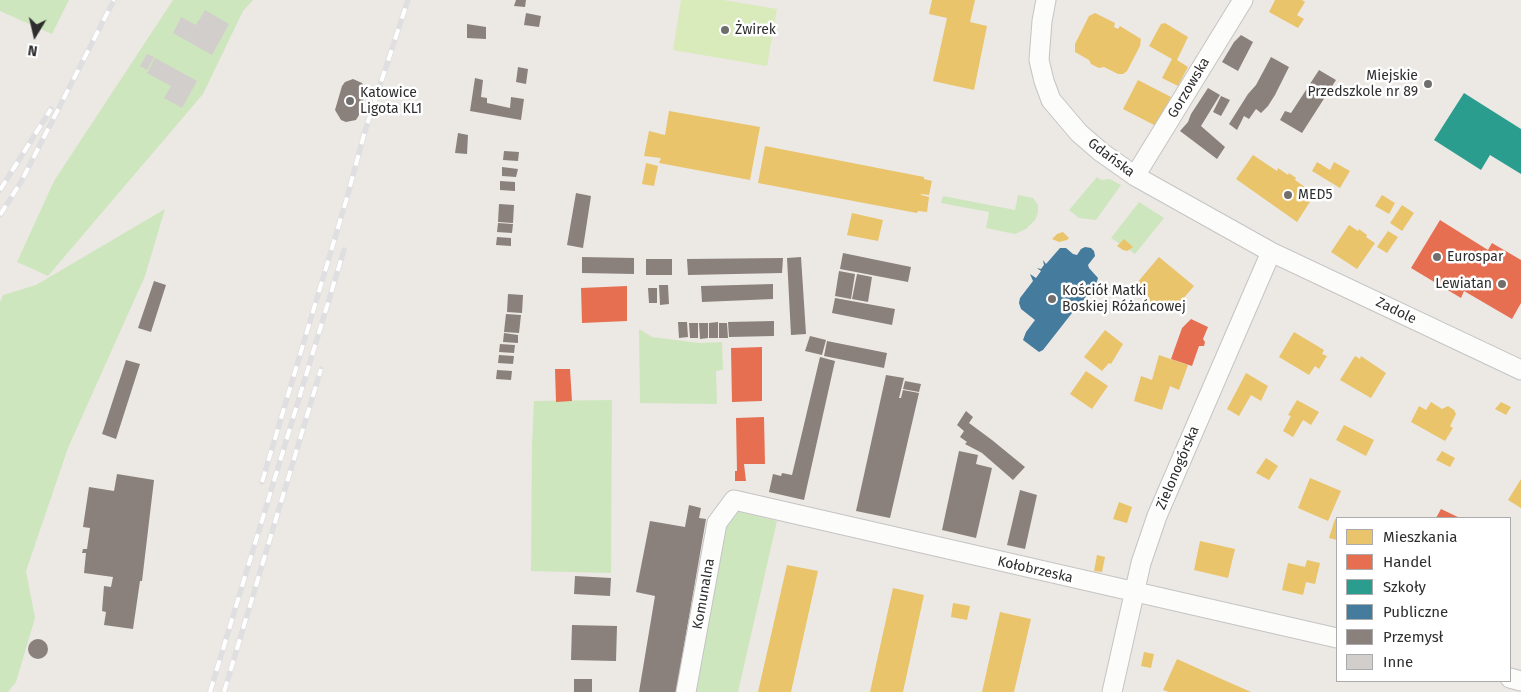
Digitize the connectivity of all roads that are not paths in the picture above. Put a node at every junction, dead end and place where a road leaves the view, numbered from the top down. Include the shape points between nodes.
1 (1046, 0) edge
2 (1243, 0) edge
3 (1135, 176) junction
4 (1271, 252) junction
5 (1521, 370) edge
6 (734, 500) joint
7 (1135, 592) junction
8 (1336, 638) edge
9 (686, 692) edge
10 (1112, 692) edge

1 - 3 street, Gdańska via 1039,60 1052,100 1079,133
2 - 3 street, Gorzowska
3 - 4 street, Gdańska
4 - 5 street, Zadole
4 - 7 street, Zielonogórska via 1157,516
6 - 7 street, Kołobrzeska
6 - 9 street, Komunalna via 717,523
7 - 8 street, Kołobrzeska
7 - 10 street, Zielonogórska

